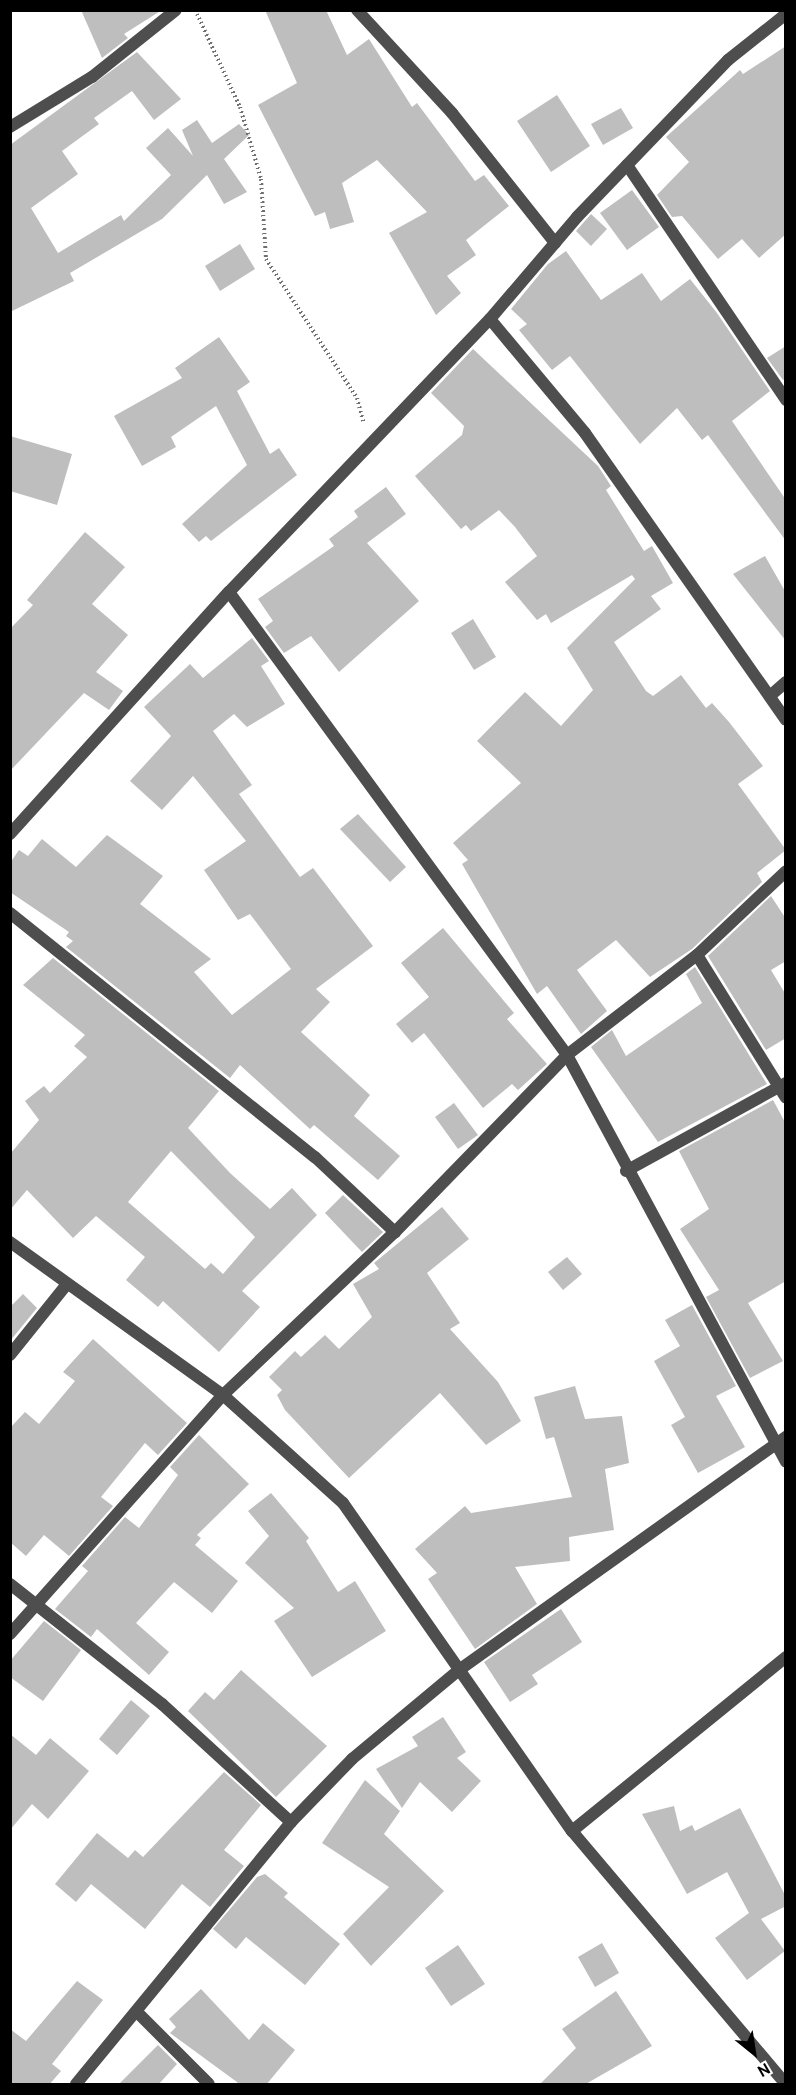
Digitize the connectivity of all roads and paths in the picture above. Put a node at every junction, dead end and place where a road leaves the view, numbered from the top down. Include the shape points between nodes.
1 (176, 10) edge
2 (195, 10) edge
3 (357, 10) edge
4 (786, 14) edge
5 (10, 127) edge
6 (627, 165) junction
7 (555, 243) junction
8 (490, 319) junction
9 (786, 400) edge
10 (369, 445) junction
11 (228, 592) junction
12 (786, 681) edge
13 (771, 695) junction
14 (786, 720) edge
15 (10, 834) edge
16 (786, 871) edge
17 (10, 913) edge
18 (697, 955) junction
19 (567, 1055) junction
20 (783, 1089) edge
21 (626, 1171) junction
22 (395, 1233) junction
23 (10, 1242) edge
24 (67, 1284) junction
25 (10, 1355) edge
26 (223, 1395) junction
27 (780, 1440) edge
28 (786, 1462) edge
29 (10, 1584) edge
30 (36, 1606) junction
31 (10, 1634) edge
32 (786, 1657) edge
33 (459, 1670) junction
34 (291, 1822) junction
35 (572, 1831) junction
36 (138, 2013) junction
37 (786, 2084) edge
38 (76, 2085) edge
39 (209, 2085) edge

1 - 5 street via 92,77
2 - 10 path via 240,107 261,179 266,259 357,398
3 - 7 street via 452,114
4 - 6 street via 728,60
6 - 7 street
6 - 9 street
7 - 8 street
8 - 10 street
8 - 13 street via 585,433
10 - 11 street
11 - 15 street
11 - 19 street
12 - 13 street
13 - 14 street
16 - 18 street
17 - 22 street via 315,1157
18 - 19 street
18 - 20 street
19 - 21 street
19 - 22 street
20 - 21 street
21 - 27 street
22 - 26 street
23 - 24 street
24 - 25 street
24 - 26 street
26 - 30 street
26 - 33 street via 343,1503
27 - 28 street
27 - 33 street
29 - 30 street
30 - 31 street
30 - 34 street via 162,1704
32 - 35 street
33 - 34 street via 352,1759
33 - 35 street
34 - 36 street
35 - 37 street
36 - 38 street
36 - 39 street

